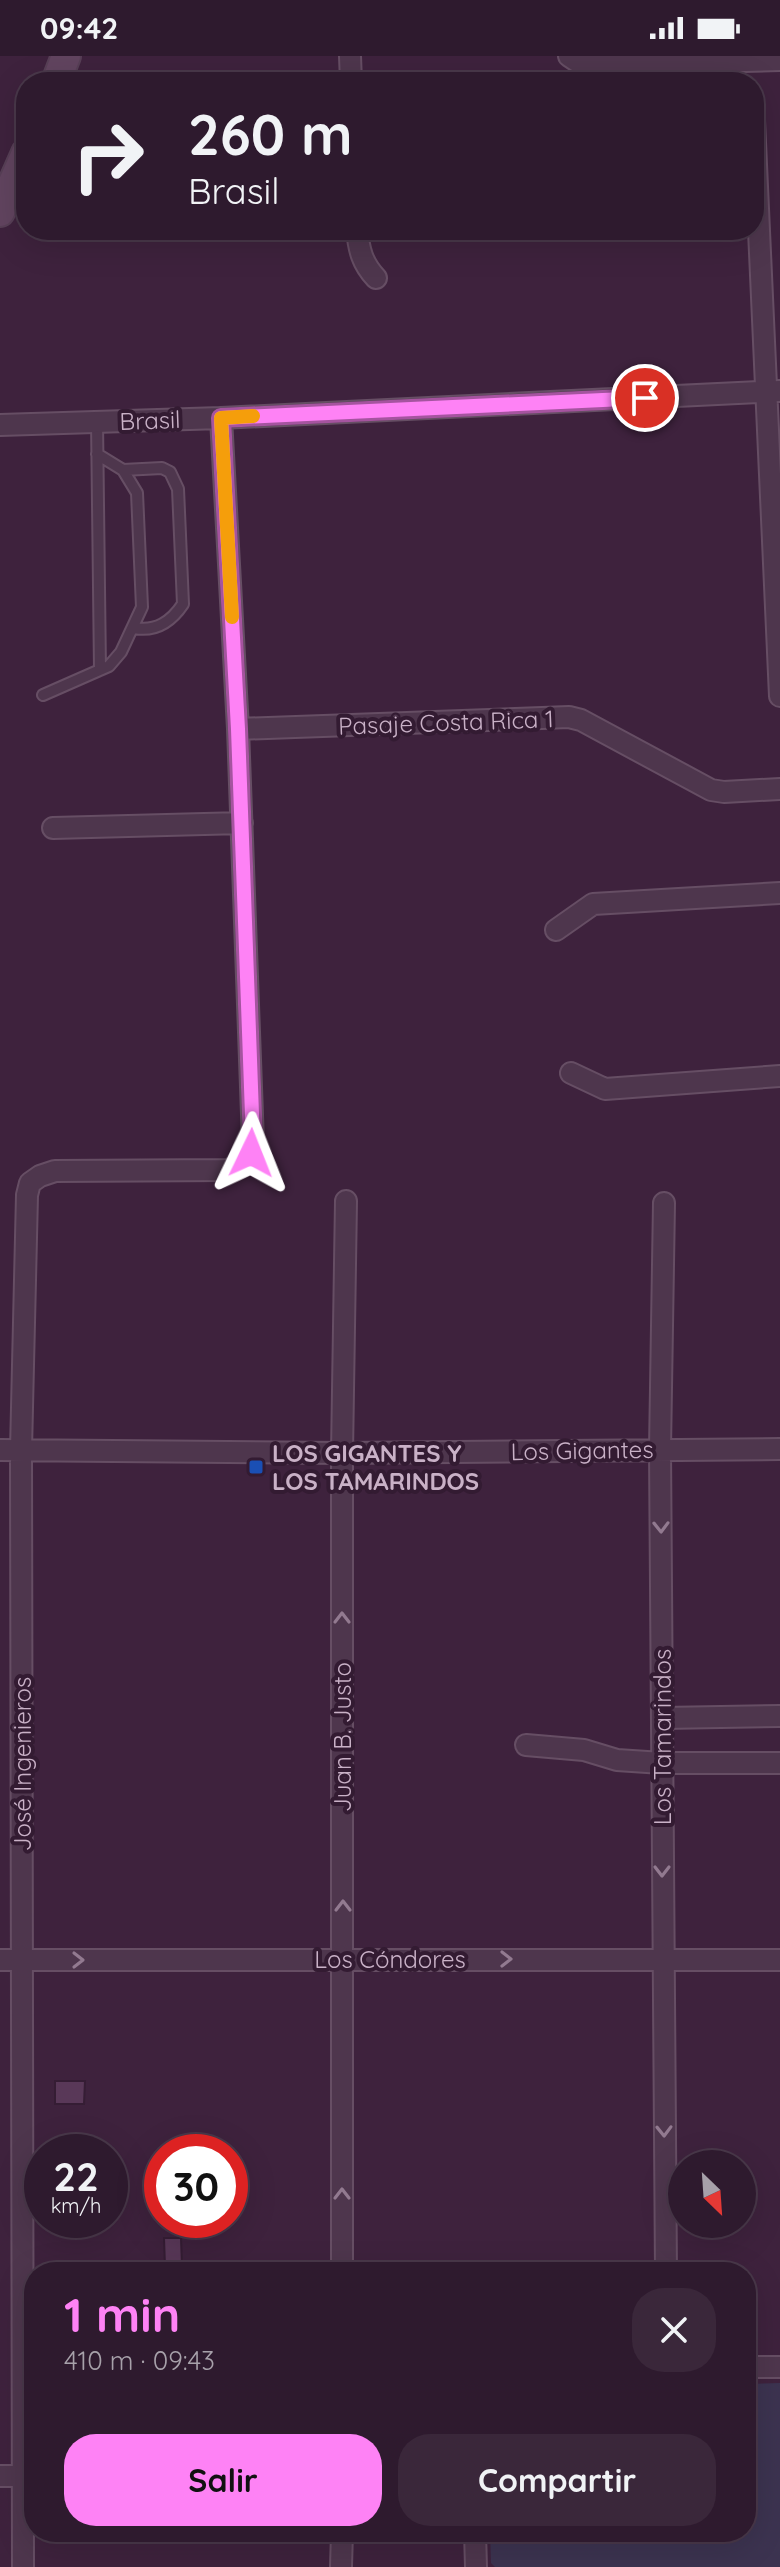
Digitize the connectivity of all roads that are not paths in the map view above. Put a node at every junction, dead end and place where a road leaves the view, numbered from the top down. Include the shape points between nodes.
1 (569, 56) edge
2 (780, 60) edge
3 (752, 72) edge
4 (16, 176) edge
5 (0, 212) edge
6 (358, 240) edge
7 (762, 240) edge
8 (376, 278) dead end
9 (773, 392) edge
10 (221, 418) junction
11 (97, 421) junction
12 (0, 425) edge
13 (97, 454) junction
14 (123, 470) junction
15 (134, 628) junction
16 (100, 670) junction
17 (43, 695) dead end
18 (780, 696) edge
19 (238, 729) junction
20 (780, 789) edge
21 (242, 823) junction
22 (53, 828) dead end
23 (780, 893) edge
24 (556, 930) dead end
25 (571, 1073) dead end
26 (780, 1076) edge
27 (346, 1201) dead end
28 (664, 1203) dead end
29 (660, 1449) junction
30 (780, 1449) edge
31 (0, 1450) edge
32 (21, 1450) junction
33 (342, 1453) junction
34 (780, 1716) edge
35 (663, 1718) junction
36 (526, 1745) dead end
37 (662, 1763) junction
38 (780, 1763) edge
39 (343, 1959) junction
40 (662, 1959) junction
41 (0, 1960) edge
42 (22, 1960) junction
43 (780, 1960) edge
44 (26, 2262) edge
45 (342, 2262) edge
46 (666, 2262) edge
47 (756, 2367) edge
48 (780, 2367) edge
49 (0, 2476) edge
50 (24, 2476) edge
51 (25, 2542) edge
52 (342, 2542) edge
53 (475, 2542) edge
54 (23, 2567) edge
55 (341, 2567) edge
56 (476, 2567) edge

1 - 3 street via 591,65
2 - 3 street
4 - 5 main road
6 - 8 street via 366,268
7 - 9 street
9 - 10 street, Brasil
9 - 18 street
10 - 11 street, Brasil
10 - 19 street
11 - 12 street, Brasil
11 - 13 lane
13 - 14 lane
13 - 16 lane
14 - 15 lane via 137,493 142,607
14 - 15 lane via 162,468 178,489 183,604 162,625
15 - 16 lane via 121,652
16 - 17 lane
19 - 20 street, Pasaje Costa Rica 1 via 569,717 711,790
19 - 21 street
21 - 22 street
21 - 32 street, José Ingenieros via 253,1142 247,1163 228,1170 55,1171 30,1183
23 - 24 street via 593,904
25 - 26 street via 605,1089
27 - 33 street, Juan B. Justo
28 - 29 street, Los Tamarindos
29 - 30 street, Los Gigantes
29 - 33 street, Los Gigantes
29 -> 35 street, Los Tamarindos
31 - 32 street, Los Gigantes
32 - 33 street, Los Gigantes
32 - 42 street, José Ingenieros
39 -> 33 street, Juan B. Justo
34 - 35 street
35 - 37 street, Los Tamarindos
36 - 37 street
37 - 38 street
37 -> 40 street, Los Tamarindos
39 -> 40 street, Los Cóndores
42 -> 39 street, Los Cóndores
45 -> 39 street, Juan B. Justo
40 - 43 street, Los Cóndores
40 -> 46 street, Los Tamarindos
41 - 42 street, Los Cóndores
42 - 44 street, José Ingenieros
47 - 48 street
49 - 50 street
51 - 54 street, José Ingenieros
52 - 55 street
53 - 56 street

